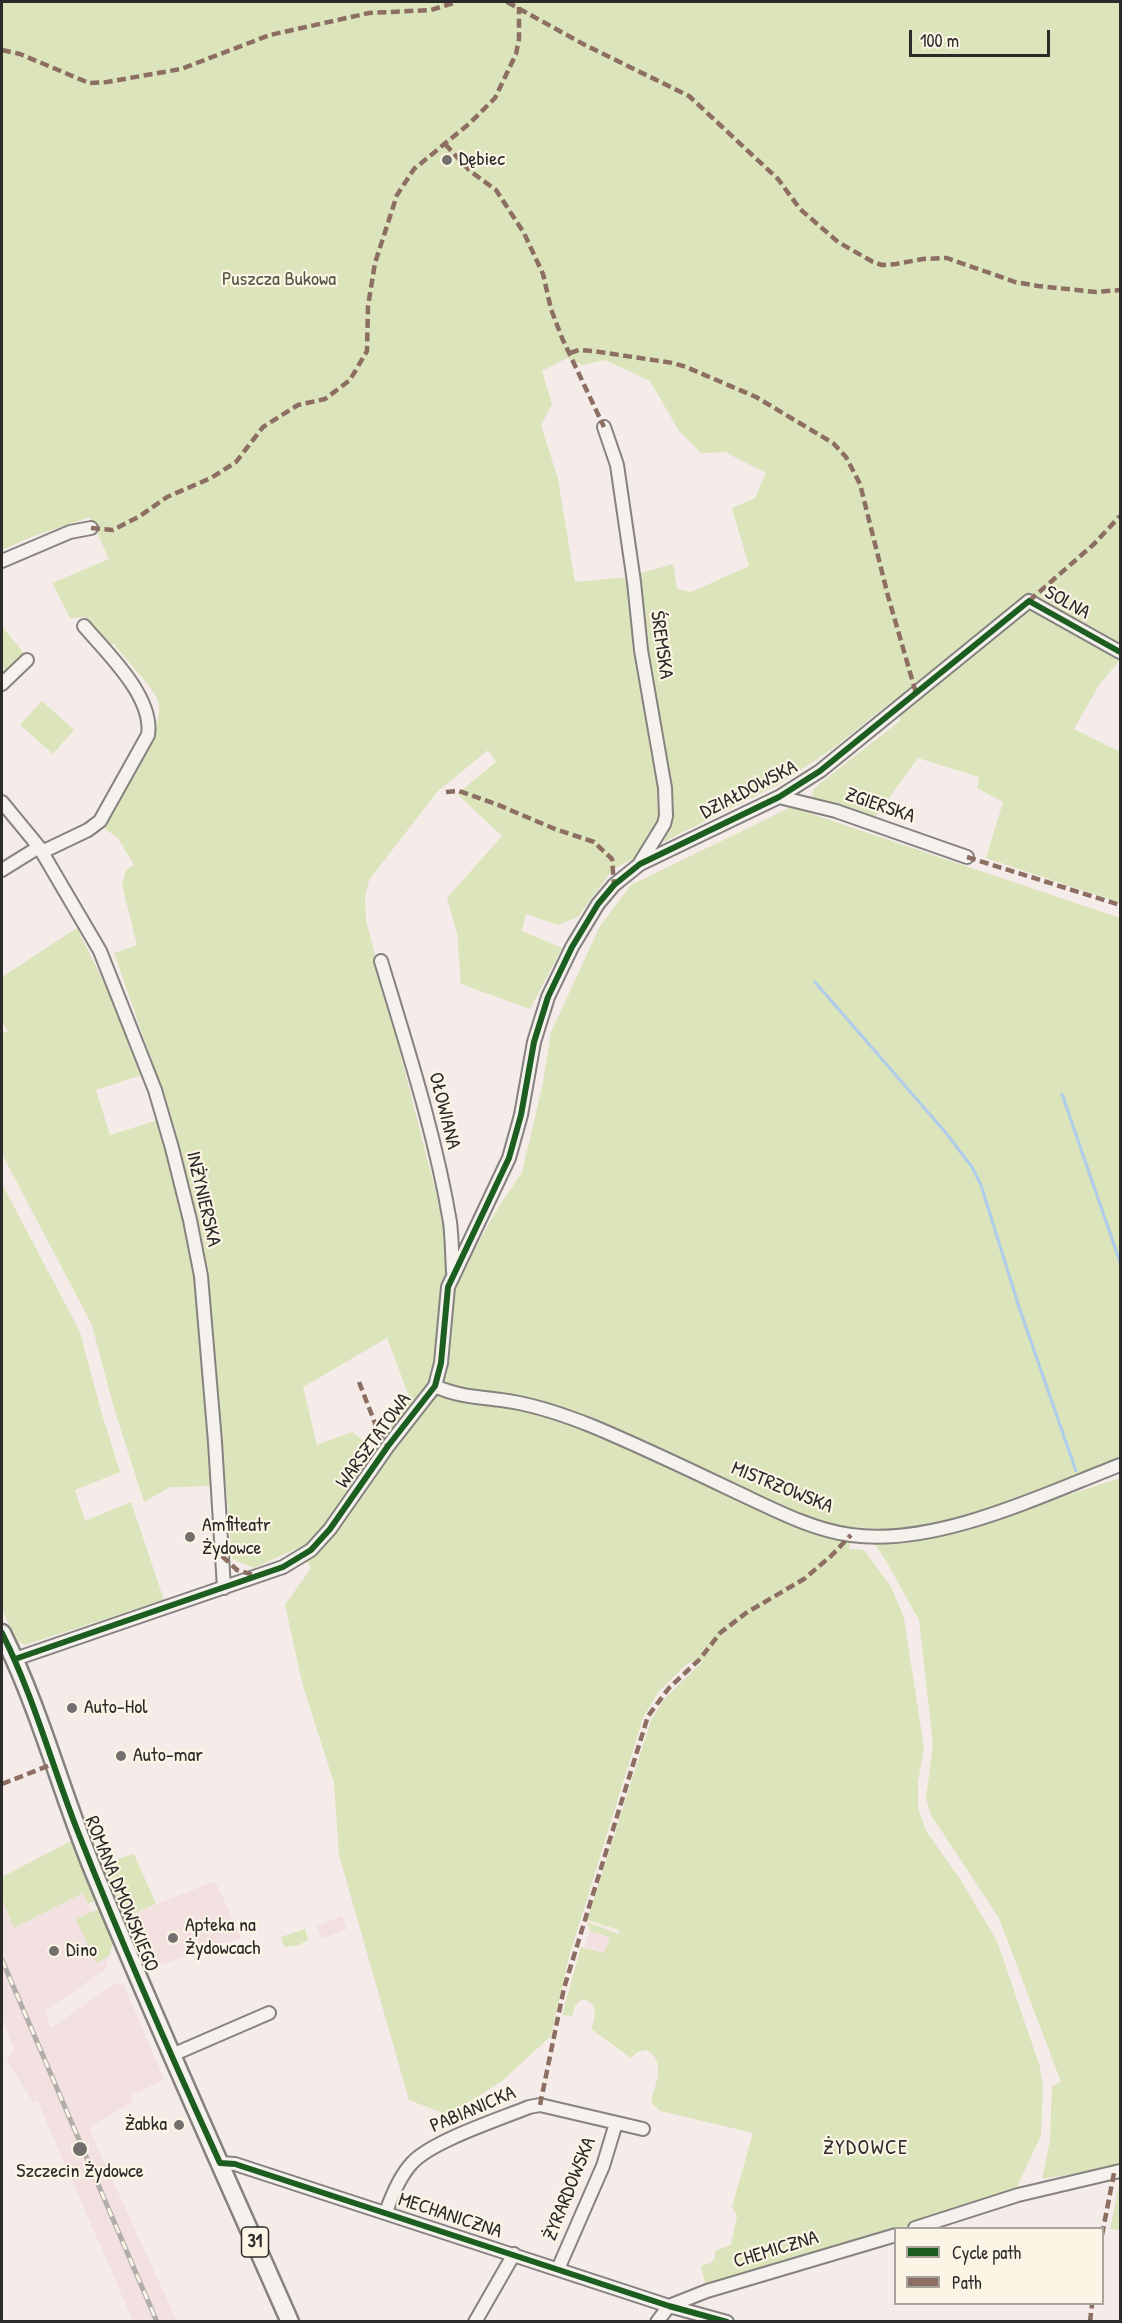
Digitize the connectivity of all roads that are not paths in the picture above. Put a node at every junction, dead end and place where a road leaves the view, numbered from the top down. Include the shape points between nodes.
1 (604, 427) dead end
2 (91, 528) dead end
3 (2, 561) edge
4 (1029, 601) joint
5 (84, 626) dead end
6 (1120, 652) edge
7 (27, 660) dead end
8 (2, 684) edge
9 (779, 796) junction
10 (2, 802) edge
11 (40, 850) junction
12 (967, 857) dead end
13 (640, 864) junction
14 (2, 870) edge
15 (381, 961) dead end
16 (534, 1042) joint
17 (453, 1273) junction
18 (435, 1386) junction
19 (1120, 1466) edge
20 (224, 1588) junction
21 (2, 1633) edge
22 (15, 1659) junction
23 (268, 2013) dead end
24 (172, 2055) junction
25 (616, 2123) junction
26 (643, 2129) dead end
27 (220, 2163) junction
28 (1120, 2171) edge
29 (386, 2212) junction
30 (921, 2227) edge
31 (894, 2236) edge
32 (514, 2254) junction
33 (558, 2269) junction
34 (669, 2306) junction
35 (290, 2322) edge
36 (475, 2322) edge
37 (657, 2322) edge
38 (727, 2322) edge

1 - 13 street, ŚREMSKA via 617,465 640,650 665,788 664,824
2 - 3 street via 70,532
4 - 6 street, SOLNA
4 - 9 street, DZIAŁDOWSKA via 820,771
5 - 11 street via 141,698 148,735 100,821
7 - 8 street
9 - 12 street, ZGIERSKA via 836,811
9 - 13 street, DZIAŁDOWSKA
10 - 11 street, INŻYNIERSKA
11 - 14 street
11 - 20 street, INŻYNIERSKA via 100,951 119,994 155,1090 182,1187 201,1276
13 - 16 street, DZIAŁDOWSKA via 614,885 585,923 548,997
15 - 17 street, OŁOWIANA via 421,1095 450,1223
16 - 17 street, WARSZTATOWA via 509,1158
17 - 18 street, WARSZTATOWA via 445,1300 441,1363
18 - 19 street, MISTRZOWSKA via 456,1395 518,1402 558,1414 780,1513 851,1535 936,1531
18 - 20 street, WARSZTATOWA via 312,1550 283,1567
20 - 22 street, WARSZTATOWA
21 - 22 main road, ROMANA DMOWSKIEGO / 31
22 - 24 main road, ROMANA DMOWSKIEGO / 31 via 81,1839
23 - 24 street
24 - 27 main road, ROMANA DMOWSKIEGO / 31
25 - 26 street, PABIANICKA
25 - 29 street, PABIANICKA via 540,2105 529,2107 425,2152 406,2171
25 - 33 street, ŻYRARDOWSKA via 603,2166
27 - 29 street, MECHANICZNA via 235,2164
27 - 35 main road, ROMANA DMOWSKIEGO / 31
28 - 30 street via 1018,2195
29 - 32 street, MECHANICZNA
31 - 34 street, CHEMICZNA
32 - 33 street, MECHANICZNA
32 - 36 street
33 - 34 street, MECHANICZNA
34 - 37 street
34 - 38 street, MECHANICZNA

